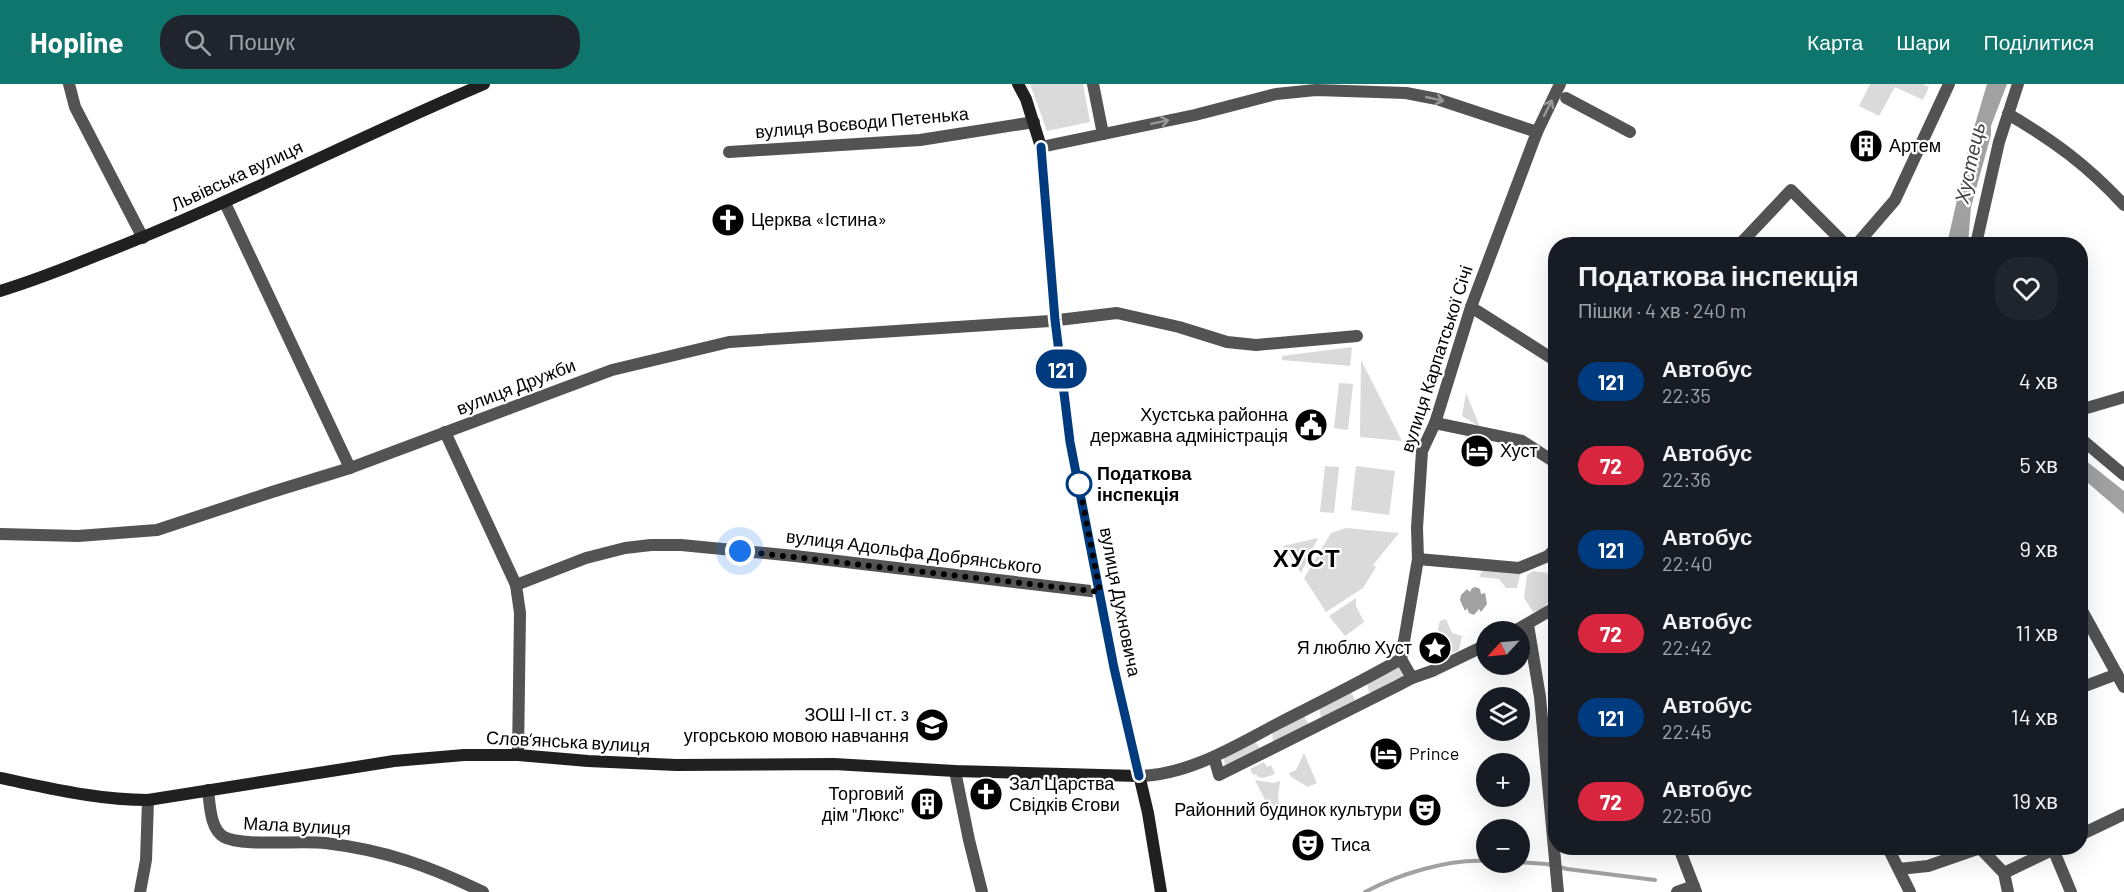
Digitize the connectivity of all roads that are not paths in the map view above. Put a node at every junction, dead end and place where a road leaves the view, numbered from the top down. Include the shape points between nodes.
1 (69, 84) edge
2 (484, 84) edge
3 (1018, 84) edge
4 (1093, 84) edge
5 (1560, 84) edge
6 (1949, 84) edge
7 (2018, 84) edge
8 (1566, 98) dead end
9 (2008, 114) junction
10 (1034, 122) junction
11 (1537, 132) junction
12 (1630, 132) dead end
13 (1103, 134) junction
14 (1041, 147) junction
15 (729, 152) dead end
16 (225, 202) junction
17 (2124, 205) edge
18 (1747, 237) edge
19 (1838, 237) edge
20 (1863, 237) edge
21 (1978, 237) edge
22 (143, 238) junction
23 (0, 291) edge
24 (1471, 307) junction
25 (1055, 320) junction
26 (1357, 336) dead end
27 (1548, 356) edge
28 (2124, 397) edge
29 (2088, 408) edge
30 (1435, 423) junction
31 (445, 432) junction
32 (2088, 445) edge
33 (1548, 458) edge
34 (350, 468) junction
35 (2124, 475) edge
36 (0, 534) edge
37 (1548, 555) edge
38 (1418, 559) junction
39 (516, 585) junction
40 (1100, 592) junction
41 (1548, 613) edge
42 (2088, 621) edge
43 (1530, 626) edge
44 (1530, 639) edge
45 (1476, 650) edge
46 (1401, 659) junction
47 (2117, 674) junction
48 (1412, 678) junction
49 (2088, 685) edge
50 (2124, 687) edge
51 (518, 754) junction
52 (1213, 757) junction
53 (955, 771) junction
54 (1139, 776) junction
55 (1548, 776) edge
56 (0, 778) edge
57 (208, 790) junction
58 (148, 800) junction
59 (2124, 814) edge
60 (2088, 831) edge
61 (1556, 855) edge
62 (1682, 855) edge
63 (1892, 855) edge
64 (1960, 855) edge
65 (1987, 855) edge
66 (2040, 855) edge
67 (2057, 855) edge
68 (1899, 869) junction
69 (2004, 873) junction
70 (1558, 888) edge
71 (1695, 889) edge
72 (140, 892) edge
73 (483, 892) edge
74 (982, 892) edge
75 (1161, 892) edge
76 (1677, 892) edge
77 (1910, 892) edge
78 (2008, 892) edge
79 (2071, 892) edge

1 - 22 street via 75,107
2 - 16 main road, Львівська вулиця
3 - 10 main road, вулиця Духновича
4 - 13 street
11 -> 5 street, вулиця Карпатської Січі
6 - 20 street via 1895,200
7 - 9 street
8 - 12 street
9 - 17 street via 2069,153
9 - 21 street
10 - 14 main road, вулиця Духновича
10 - 15 street, вулиця Воєводи Петенька via 920,140
13 -> 11 street via 1276,94 1337,90 1406,93 1437,99
11 - 24 street, вулиця Карпатської Січі
13 - 14 street
14 - 25 main road, вулиця Духновича
16 - 22 main road, Львівська вулиця
16 - 34 street
18 - 19 street via 1791,190
22 - 23 main road, Львівська вулиця
24 - 27 street
24 - 30 street, вулиця Карпатської Січі
25 - 26 street, вулиця Дружби via 1117,313 1227,342 1256,345
25 - 31 street, вулиця Дружби via 729,342 612,370
25 - 40 main road, вулиця Духновича via 1070,442
28 - 29 street
30 - 33 street via 1522,441
30 - 38 street, вулиця Карпатської Січі via 1422,451
31 - 34 street, вулиця Дружби
31 - 39 street
32 - 35 street
34 - 36 street, вулиця Дружби via 157,530 78,536
37 - 38 street via 1519,568
38 - 46 street, вулиця Карпатської Січі
39 - 40 street, вулиця Адольфа Добрянського via 586,558 625,548 681,545
39 - 51 street via 520,613
40 - 54 main road, вулиця Духновича
41 - 43 street
42 - 47 street
44 - 55 street
45 - 48 street
46 - 48 street
46 - 52 street
47 - 49 street
47 - 50 street
48 - 52 street via 1220,775
51 - 53 main road, Словʼянська вулиця via 676,765 834,764
51 - 57 main road, Словʼянська вулиця via 394,761
52 - 54 street via 1169,772
53 - 54 main road, Словʼянська вулиця
53 - 74 street
54 - 75 main road
56 - 58 main road, Словʼянська вулиця via 92,796
57 - 58 main road, Словʼянська вулиця
57 - 73 street, Мала вулиця via 214,823 219,832 234,841 322,843 369,849 447,874
58 - 72 street via 146,860
59 - 60 street
61 - 70 street
62 - 71 street
63 - 68 street
64 - 68 street via 1928,866
65 - 69 street
66 - 69 street
67 - 79 street
68 - 77 street
69 - 78 street
71 - 76 street

